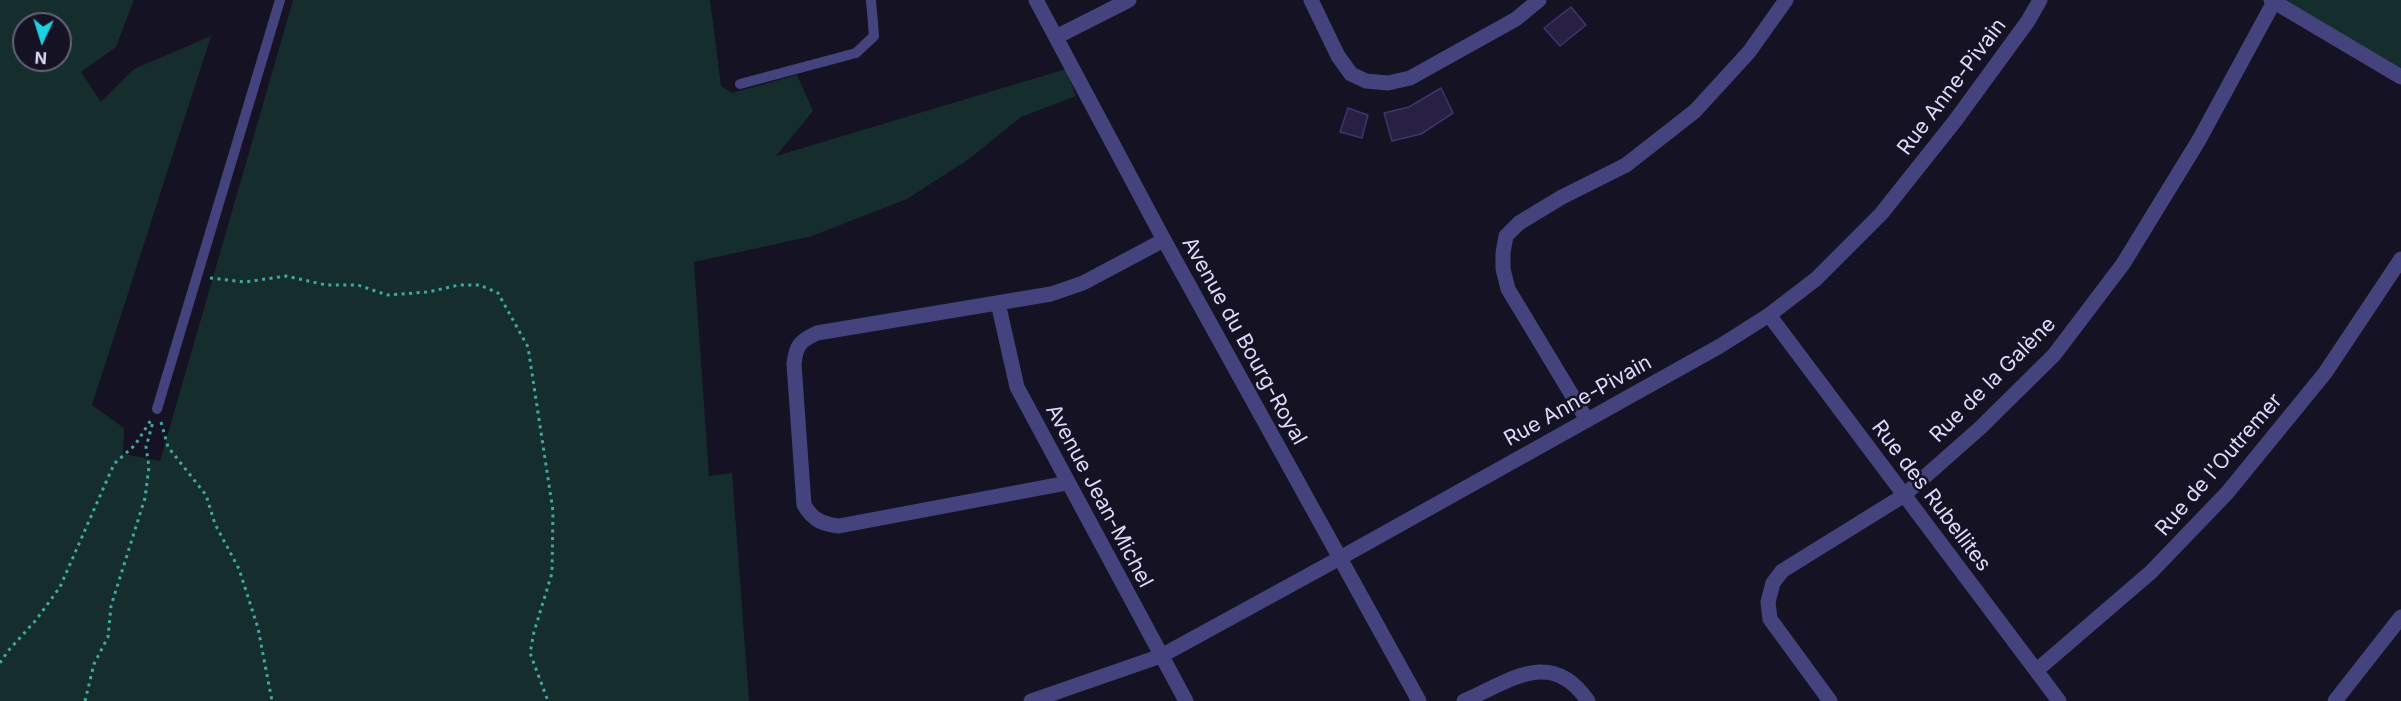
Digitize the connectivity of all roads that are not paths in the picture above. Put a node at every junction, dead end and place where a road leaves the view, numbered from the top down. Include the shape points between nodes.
1 (280, 0) edge
2 (871, 0) edge
3 (1036, 0) edge
4 (1129, 0) edge
5 (1311, 0) edge
6 (1539, 0) edge
7 (1785, 0) edge
8 (2040, 0) edge
9 (2274, 1) edge
10 (1056, 37) junction
11 (2401, 77) edge
12 (740, 84) dead end
13 (1164, 240) junction
14 (2401, 259) edge
15 (998, 303) junction
16 (1769, 315) junction
17 (157, 409) road end
18 (1587, 420) junction
19 (1067, 483) junction
20 (1903, 496) junction
21 (1340, 558) junction
22 (2401, 617) edge
23 (1161, 656) junction
24 (2037, 670) junction
25 (1031, 701) edge
26 (1186, 701) edge
27 (1419, 701) edge
28 (1464, 701) edge
29 (1588, 701) edge
30 (1830, 701) edge
31 (2060, 701) edge
32 (2335, 701) edge

1 - 17 lane
2 - 12 lane via 874,36 856,53
3 - 10 street, Avenue du Bourg-Royal
4 - 10 street
5 - 6 street via 1351,74 1366,81 1388,83 1410,78 1516,19
7 - 18 street via 1749,52 1695,111 1626,165 1562,197 1519,223 1506,236 1503,269 1508,289
8 - 16 street, Rue Anne-Pivain via 1955,121 1881,214 1816,279
9 - 11 street
9 - 20 street, Rue de la Galène via 2199,140 2122,264 2054,355
10 - 13 street, Avenue du Bourg-Royal
13 - 15 street via 1083,283 1051,294
13 - 21 street, Avenue du Bourg-Royal
14 - 24 street, Rue de l'Outremer via 2325,373 2227,493 2151,572
15 - 19 street, Avenue Jean-Michel via 1017,387
15 - 19 street via 806,338 796,349 794,364 804,506 822,524 839,526
16 - 18 street, Rue Anne-Pivain
16 - 20 street, Rue des Rubellites
18 - 21 street, Rue Anne-Pivain
19 - 23 street, Avenue Jean-Michel
20 - 24 street, Rue des Rubellites
20 - 30 street, Rue de la Galène via 1782,571 1773,584 1768,602 1770,619
21 - 23 street, Rue Anne-Pivain
21 - 27 street, Avenue du Bourg-Royal
22 - 32 street
23 - 25 street, Rue Anne-Pivain
23 - 26 street, Avenue Jean-Michel
24 - 31 street, Rue des Rubellites
28 - 29 street via 1537,671 1554,672

